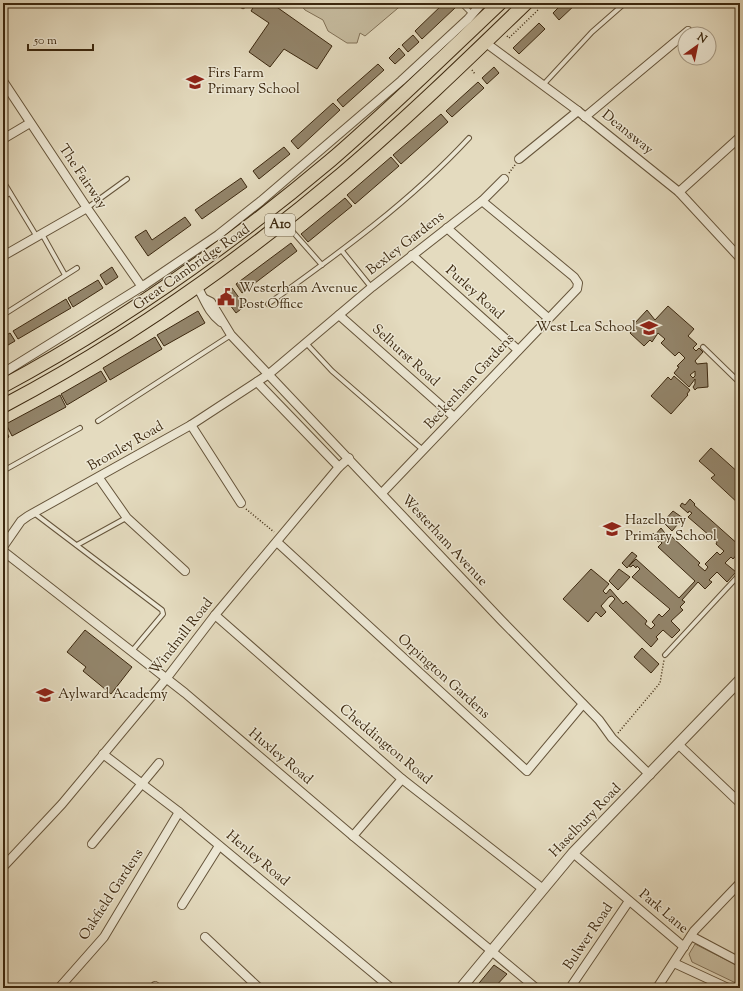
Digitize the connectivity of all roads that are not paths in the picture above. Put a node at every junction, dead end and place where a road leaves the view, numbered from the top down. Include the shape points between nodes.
1 (460, 3) edge
2 (482, 3) edge
3 (500, 3) edge
4 (526, 3) edge
5 (625, 3) edge
6 (472, 14) junction
7 (677, 40) edge
8 (486, 42) junction
9 (3, 81) edge
10 (542, 85) junction
11 (405, 86) junction
12 (578, 111) junction
13 (585, 117) junction
14 (30, 123) junction
15 (740, 137) edge
16 (470, 138) dead end
17 (3, 139) edge
18 (519, 160) road end
19 (127, 179) dead end
20 (504, 179) road end
21 (3, 181) edge
22 (679, 192) junction
23 (10, 193) junction
24 (3, 197) edge
25 (482, 201) junction
26 (87, 208) junction
27 (284, 221) junction
28 (446, 228) junction
29 (39, 236) junction
30 (342, 251) junction
31 (412, 255) junction
32 (3, 256) edge
33 (740, 258) edge
34 (322, 266) junction
35 (77, 268) dead end
36 (65, 275) junction
37 (197, 286) junction
38 (142, 287) junction
39 (372, 288) junction
40 (268, 304) dead end
41 (3, 315) edge
42 (339, 315) junction
43 (548, 318) junction
44 (231, 335) junction
45 (306, 343) junction
46 (703, 347) dead end
47 (518, 350) junction
48 (3, 373) edge
49 (269, 374) junction
50 (257, 382) junction
51 (740, 383) edge
52 (3, 386) edge
53 (3, 406) edge
54 (310, 416) junction
55 (454, 417) junction
56 (98, 421) dead end
57 (191, 424) junction
58 (299, 426) junction
59 (80, 428) dead end
60 (423, 450) junction
61 (349, 458) junction
62 (339, 467) junction
63 (3, 471) edge
64 (99, 478) junction
65 (382, 494) junction
66 (241, 503) road end
67 (34, 513) junction
68 (127, 518) junction
69 (279, 540) junction
70 (77, 546) junction
71 (3, 547) edge
72 (3, 551) edge
73 (185, 571) dead end
74 (740, 574) edge
75 (215, 615) junction
76 (132, 651) junction
77 (665, 654) road end
78 (166, 679) junction
79 (740, 680) edge
80 (583, 704) junction
81 (679, 744) junction
82 (103, 754) junction
83 (158, 762) dead end
84 (650, 775) junction
85 (402, 779) junction
86 (142, 785) junction
87 (740, 804) edge
88 (180, 812) junction
89 (353, 836) junction
90 (92, 844) dead end
91 (220, 846) junction
92 (573, 853) junction
93 (3, 867) edge
94 (740, 883) edge
95 (542, 889) junction
96 (629, 901) junction
97 (182, 904) dead end
98 (691, 936) junction
99 (205, 937) dead end
100 (684, 947) junction
101 (492, 952) junction
102 (740, 962) edge
103 (674, 963) junction
104 (60, 988) edge
105 (259, 988) edge
106 (391, 988) edge
107 (461, 988) edge
108 (536, 988) edge
109 (570, 988) edge
110 (657, 988) edge
111 (728, 988) edge

1 - 6 lane
2 - 6 street
3 - 11 highway, Great Cambridge Road / A10
4 - 8 highway, Great Cambridge Road / A10
5 - 10 lane via 592,32
6 - 11 street
7 - 13 street
8 - 10 street, Deansway
8 - 27 highway, Great Cambridge Road / A10 via 376,144
9 - 14 street, The Fairway
10 - 12 street, Deansway
11 - 38 street via 218,235
11 - 52 highway, Great Cambridge Road / A10 via 331,160 220,249 87,338
12 - 13 street, Deansway
12 - 18 street
13 - 22 street, Deansway
14 - 17 street
14 - 26 street, The Fairway
15 - 22 street
16 - 30 lane via 394,208
19 - 26 lane
20 - 25 street, Bexley Gardens
21 - 23 lane
22 - 33 street, Deansway
23 - 24 lane
23 - 29 lane
25 - 28 street, Bexley Gardens
25 - 43 street, Beckenham Gardens via 574,276 578,283 577,289
26 - 29 street
26 - 38 street, The Fairway
27 - 34 lane
27 - 37 highway, Great Cambridge Road / A10
28 - 31 street, Bexley Gardens
28 - 43 street
29 - 32 street
29 - 36 lane
30 - 34 lane
30 - 39 lane
31 - 39 street, Bexley Gardens
31 - 47 street, Purley Road
34 - 40 lane
35 - 36 lane
36 - 41 lane
37 - 44 street, Westerham Avenue via 206,306
37 - 53 highway, Great Cambridge Road / A10 via 97,352
38 - 48 street
39 - 42 street, Bexley Gardens
42 - 45 street, Bexley Gardens
42 - 55 street, Selhurst Road
43 - 47 street, Beckenham Gardens
44 - 49 street, Westerham Avenue
44 - 56 lane
45 - 49 street, Bexley Gardens
45 - 60 lane via 352,390
46 - 51 lane
47 - 55 street, Beckenham Gardens
49 - 50 street, Bromley Road
49 - 54 street, Westerham Avenue
50 - 57 street, Bromley Road
50 - 58 street
54 - 58 street
54 - 61 street, Westerham Avenue
55 - 60 street, Beckenham Gardens
57 - 64 street, Bromley Road
57 - 66 street
58 - 62 street
59 - 63 lane
60 - 65 street, Beckenham Gardens
61 - 62 street, Windmill Road
61 - 65 street, Westerham Avenue
62 - 69 street, Windmill Road
64 - 67 street, Bromley Road
64 - 68 street
65 - 80 street, Westerham Avenue
67 - 70 lane
67 - 71 street, Bromley Road via 22,521
68 - 70 lane
68 - 73 street
69 - 75 street, Windmill Road
69 - 80 street, Orpington Gardens via 527,772
70 - 76 lane via 162,610 164,614
72 - 76 street, Huxley Road
74 - 77 lane
75 - 78 street, Windmill Road
75 - 85 street, Cheddington Road
76 - 78 street, Huxley Road
78 - 82 street, Windmill Road
78 - 89 street, Huxley Road
79 - 81 street, Haselbury Road
80 - 84 street, Westerham Avenue
81 - 84 street, Haselbury Road
81 - 87 street
82 - 86 street, Henley Road
82 - 93 street, Windmill Road via 62,804
83 - 86 street
84 - 92 street, Haselbury Road
85 - 89 street
85 - 95 street, Cheddington Road
86 - 88 street, Henley Road
86 - 90 street
88 - 91 street, Henley Road
88 - 104 street, Oakfield Gardens via 104,937
89 - 101 street, Huxley Road
91 - 97 street
91 - 106 street, Henley Road
92 - 95 street, Haselbury Road
92 - 96 street, Park Lane
94 - 98 street
95 - 101 street, Haselbury Road
96 - 100 street, Park Lane
96 - 109 street, Bulwer Road
98 - 100 street, Park Lane
98 - 102 street, Park Lane
99 - 105 street
100 - 103 street
101 - 107 street, Haselbury Road
101 - 108 street, Huxley Road
103 - 110 street
103 - 111 street

